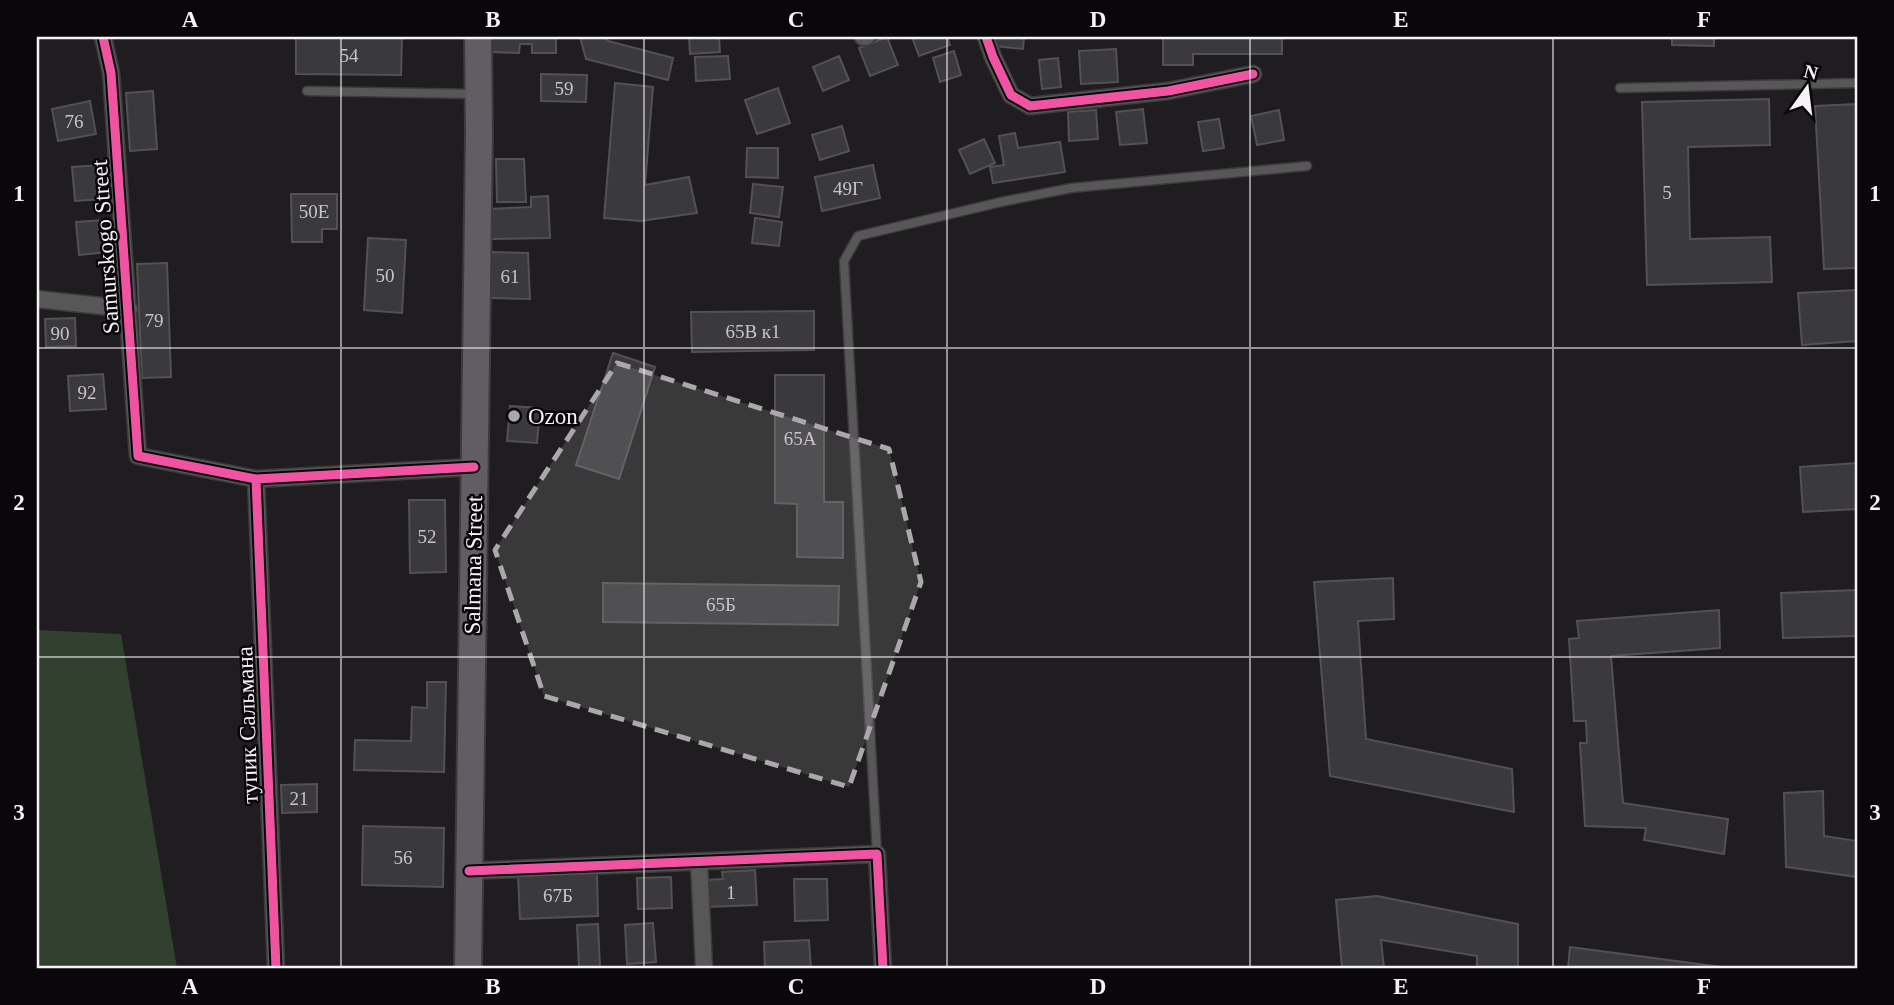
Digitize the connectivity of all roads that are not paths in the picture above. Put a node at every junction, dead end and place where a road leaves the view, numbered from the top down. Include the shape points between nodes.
1 (103, 37) edge
2 (478, 37) edge
3 (986, 37) edge
4 (1253, 74) dead end
5 (1857, 83) edge
6 (1620, 88) dead end
7 (307, 90) dead end
8 (478, 94) junction
9 (1307, 166) dead end
10 (37, 299) edge
11 (129, 309) junction
12 (474, 467) junction
13 (256, 479) junction
14 (877, 854) junction
15 (699, 862) junction
16 (469, 871) junction
17 (276, 968) edge
18 (468, 968) edge
19 (704, 968) edge
20 (883, 968) edge

1 - 11 street, Samurskogo Street via 111,73
2 - 8 main road, Salmana Street
3 - 4 street via 1012,95 1030,106 1168,91
5 - 6 lane
7 - 8 lane
8 - 12 main road, Salmana Street
9 - 14 lane via 1071,188 858,236 844,261
10 - 11 street
11 - 13 street, Samurskogo Street via 138,456
12 - 13 street
12 - 16 main road, Salmana Street
13 - 17 street, тупик Сальмана
14 - 15 street
14 - 20 street
15 - 16 street
15 - 19 street
16 - 18 main road, Salmana Street

